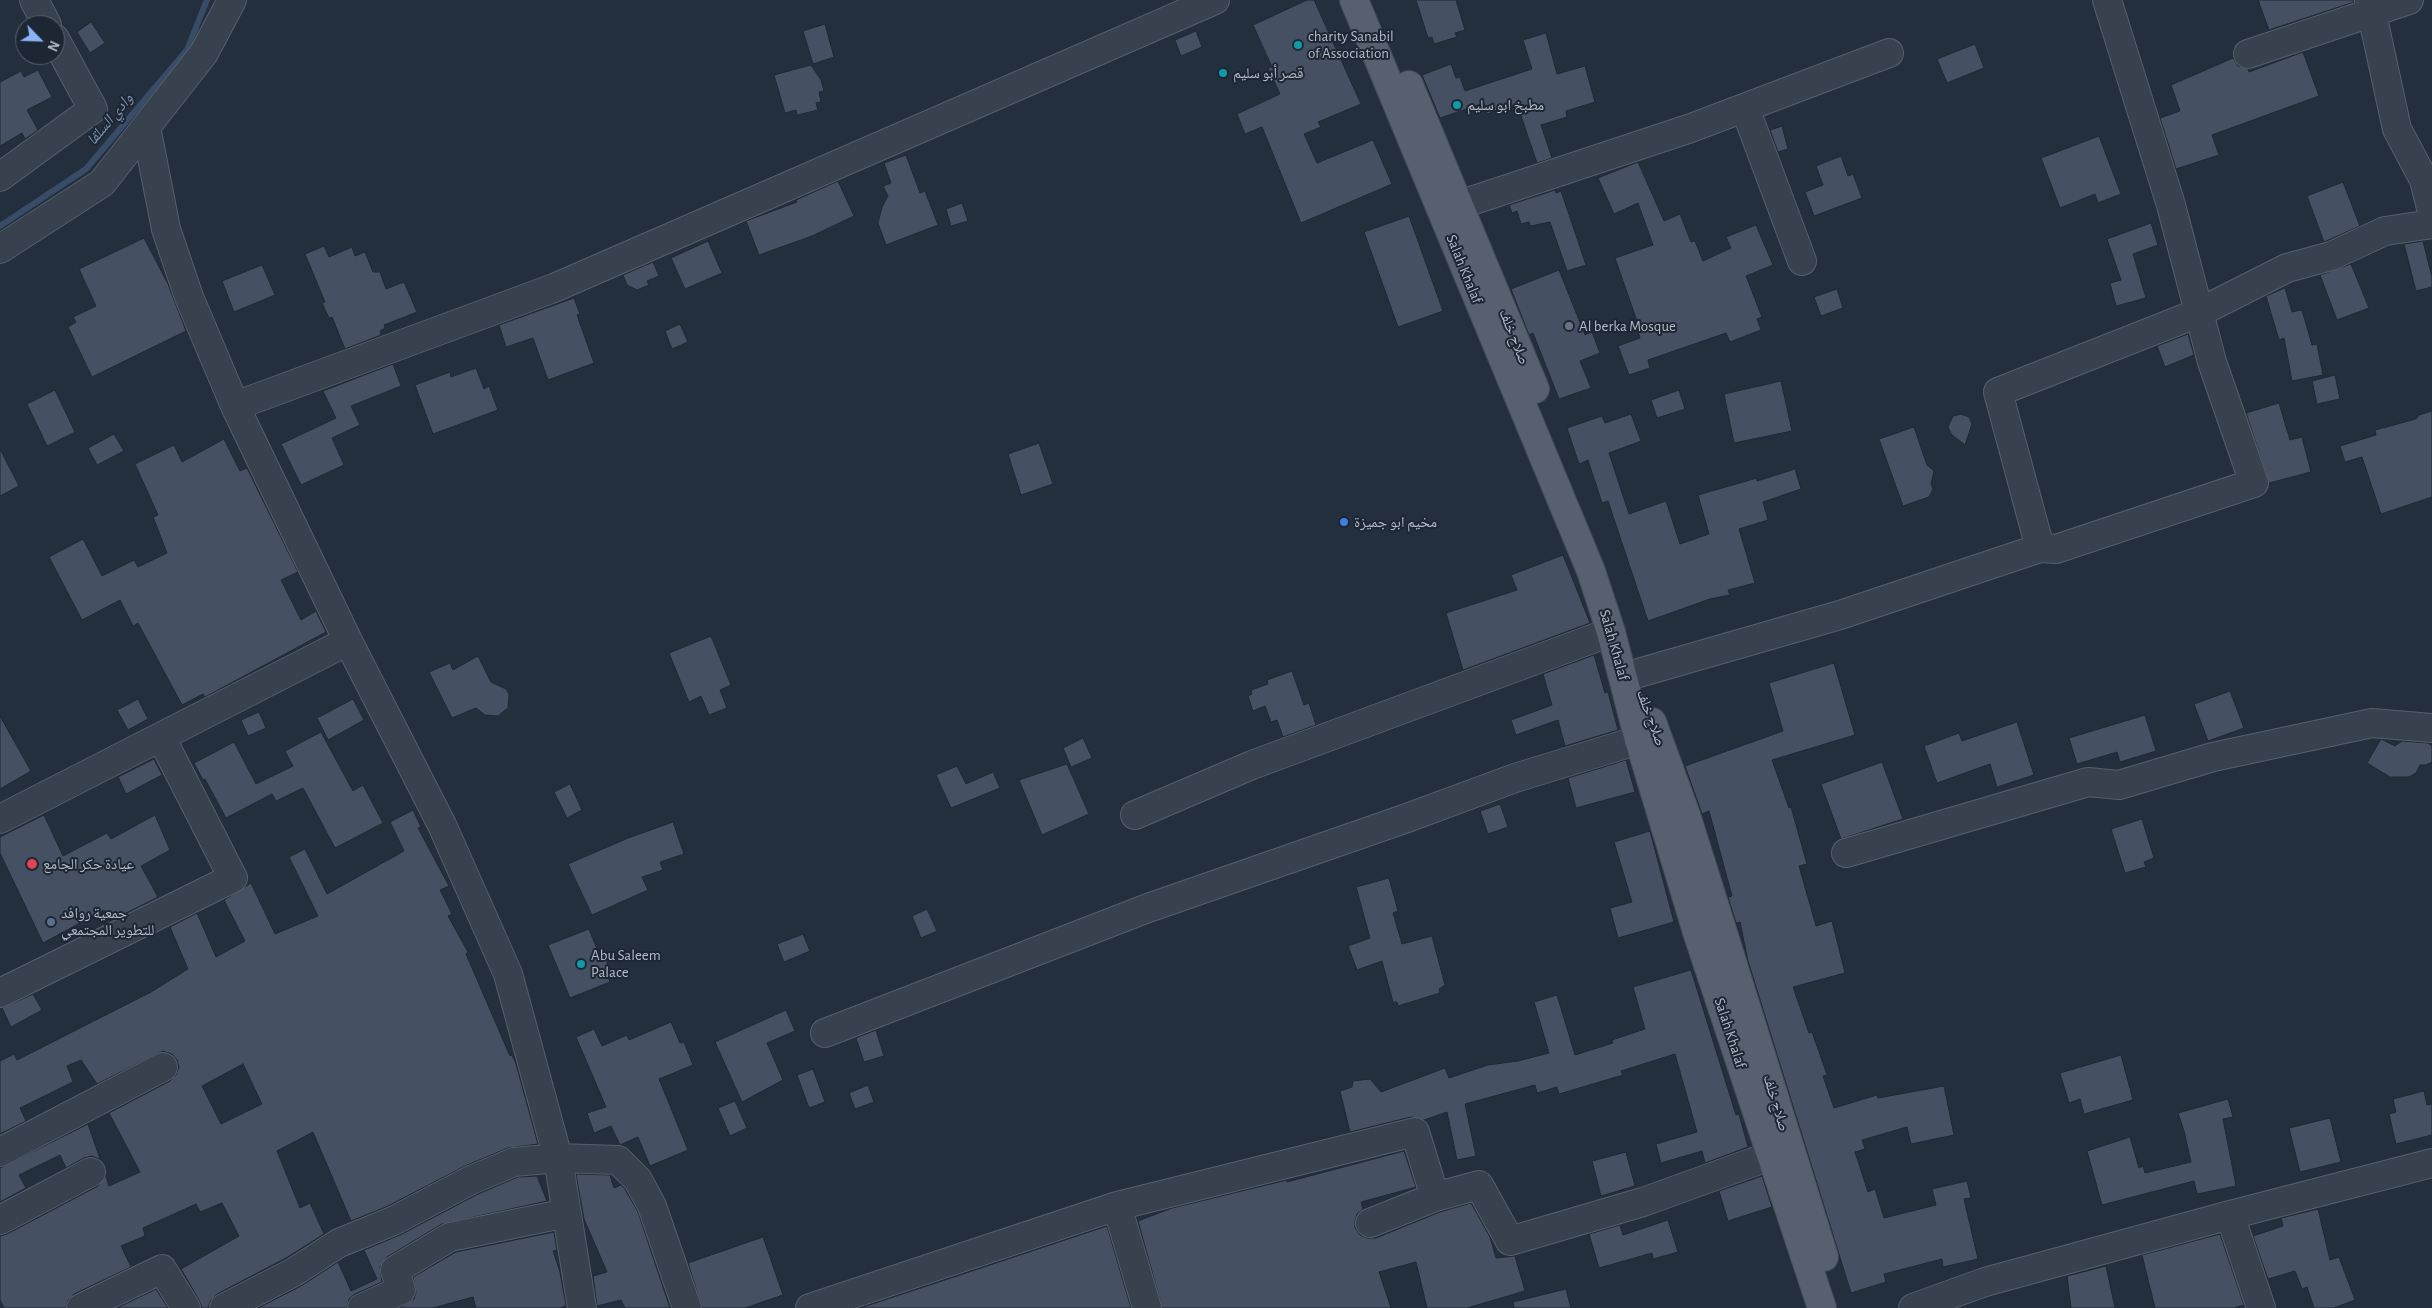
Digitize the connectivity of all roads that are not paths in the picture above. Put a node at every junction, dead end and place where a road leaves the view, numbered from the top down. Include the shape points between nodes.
1 (34, 0) edge
2 (232, 0) edge
3 (1215, 0) edge
4 (1354, 0) edge
5 (1374, 0) edge
6 (2107, 0) edge
7 (2409, 0) edge
8 (2371, 6) edge
9 (42, 15) edge
10 (1889, 53) dead end
11 (2248, 54) dead end
12 (65, 57) edge
13 (1745, 108) junction
14 (146, 127) junction
15 (0, 177) edge
16 (1459, 205) junction
17 (2432, 212) edge
18 (2432, 224) edge
19 (0, 249) edge
20 (1802, 261) dead end
21 (2198, 313) junction
22 (234, 406) junction
23 (2040, 548) junction
24 (1611, 632) junction
25 (348, 642) junction
26 (1635, 674) junction
27 (2432, 728) edge
28 (161, 737) junction
29 (1639, 740) junction
30 (1134, 815) dead end
31 (0, 819) edge
32 (1846, 853) dead end
33 (0, 993) edge
34 (825, 1033) dead end
35 (163, 1067) dead end
36 (0, 1152) edge
37 (1770, 1156) junction
38 (558, 1158) junction
39 (2432, 1163) edge
40 (91, 1172) dead end
41 (1435, 1197) junction
42 (1117, 1206) junction
43 (567, 1213) junction
44 (2230, 1215) junction
45 (0, 1220) edge
46 (1370, 1223) dead end
47 (81, 1308) edge
48 (186, 1308) edge
49 (224, 1308) edge
50 (362, 1308) edge
51 (582, 1308) edge
52 (686, 1308) edge
53 (810, 1308) edge
54 (1147, 1308) edge
55 (1822, 1308) edge
56 (1842, 1308) edge
57 (1913, 1308) edge
58 (2261, 1308) edge

1 - 9 street
2 - 14 street via 204,53
3 - 22 street via 554,288
4 - 24 main road, Salah Khalaf via 1574,529
5 - 16 main road, صلاح خلف
6 - 21 street via 2171,205
7 - 8 street
8 - 11 street
8 - 17 street via 2397,129 2424,180
10 - 13 street
12 - 15 street via 93,109
13 - 16 street
13 - 20 street
14 - 19 street via 102,184
14 - 22 street via 166,229 189,297
16 - 26 main road, صلاح خلف via 1612,583
18 - 21 street via 2385,231 2330,256 2287,268
21 - 23 street via 1998,392
21 - 23 street via 2254,483 2056,549
22 - 25 street
23 - 26 street via 1840,615
24 - 29 main road, Salah Khalaf
24 - 30 street via 1252,764
25 - 28 street
25 - 38 street via 442,825 508,974
26 - 56 main road, صلاح خلف via 1692,833
27 - 32 street via 2372,723 2213,757 2119,785 2088,782
28 - 31 street
28 - 33 street via 233,878
29 - 34 street via 1515,778 1148,908
29 - 37 main road, Salah Khalaf
35 - 36 street
37 - 41 street via 1643,1202 1510,1241 1479,1185
37 - 55 main road, Salah Khalaf
38 - 43 street
38 - 49 street via 514,1162 471,1180 393,1221 340,1243 294,1272
38 - 52 street via 618,1160 638,1180 652,1206
39 - 44 street
40 - 45 street
41 - 42 street via 1415,1132
41 - 46 street
42 - 53 street
42 - 54 street
43 - 50 street via 450,1237 395,1270 401,1290
43 - 51 street
44 - 57 street via 1985,1282
44 - 58 street
47 - 48 street via 162,1269

